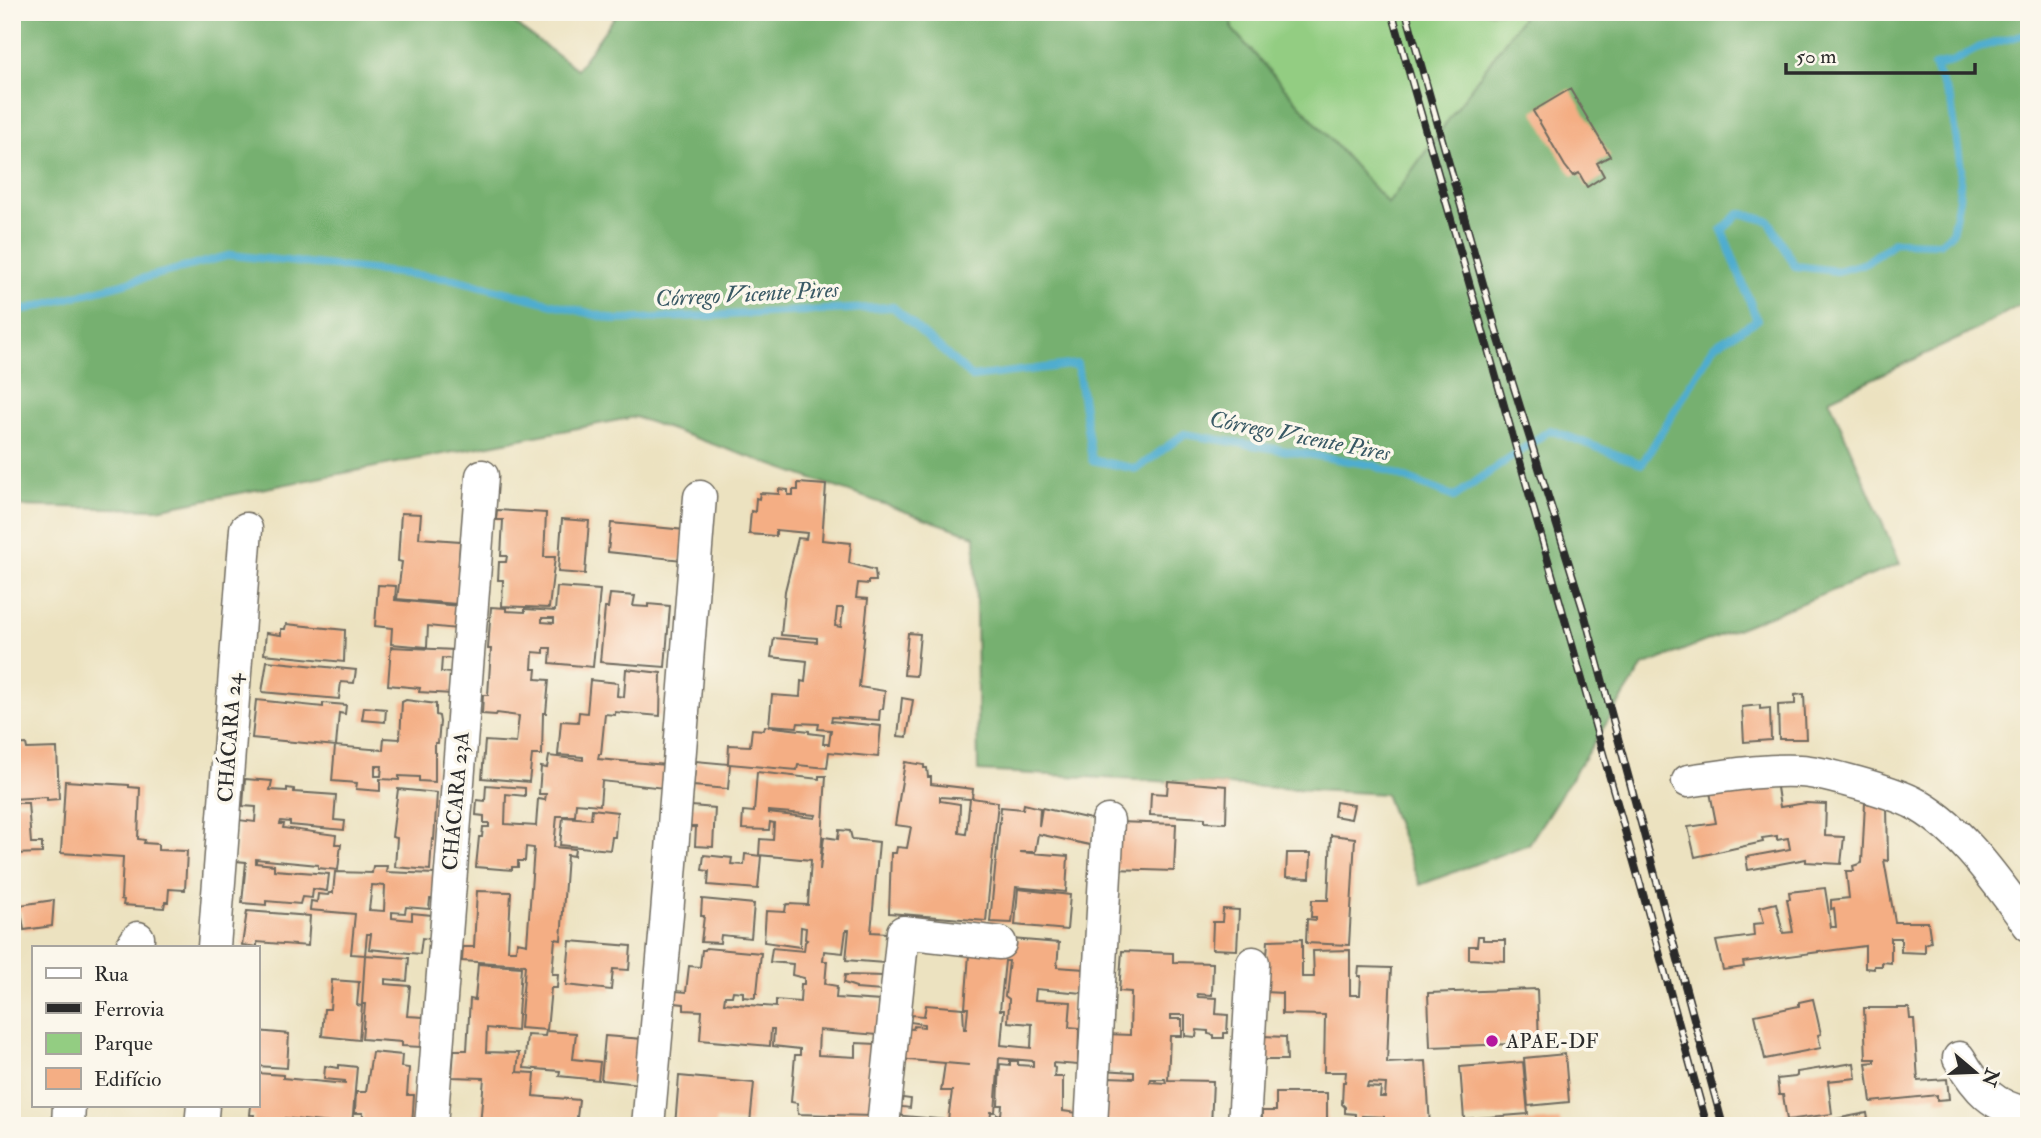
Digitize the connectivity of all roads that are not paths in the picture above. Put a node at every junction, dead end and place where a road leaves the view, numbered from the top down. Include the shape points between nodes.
1 (482, 476) dead end
2 (700, 497) dead end
3 (246, 529) dead end
4 (1688, 781) dead end
5 (1108, 821) dead end
6 (2029, 925) edge
7 (1000, 943) dead end
8 (215, 946) edge
9 (1253, 963) dead end
10 (1959, 1058) dead end
11 (69, 1106) edge
12 (203, 1106) edge
13 (2029, 1114) edge
14 (68, 1126) edge
15 (201, 1126) edge
16 (430, 1126) edge
17 (648, 1126) edge
18 (883, 1126) edge
19 (1091, 1126) edge
20 (1244, 1126) edge

1 - 16 street, CHÁCARA 23A
2 - 17 street
3 - 8 street, CHÁCARA 24
4 - 6 street via 1798,771 1825,774 1913,803 1959,840
5 - 19 street
7 - 18 street via 903,932
9 - 20 street
10 - 13 street via 1973,1083 1990,1098
11 - 14 street
12 - 15 street

